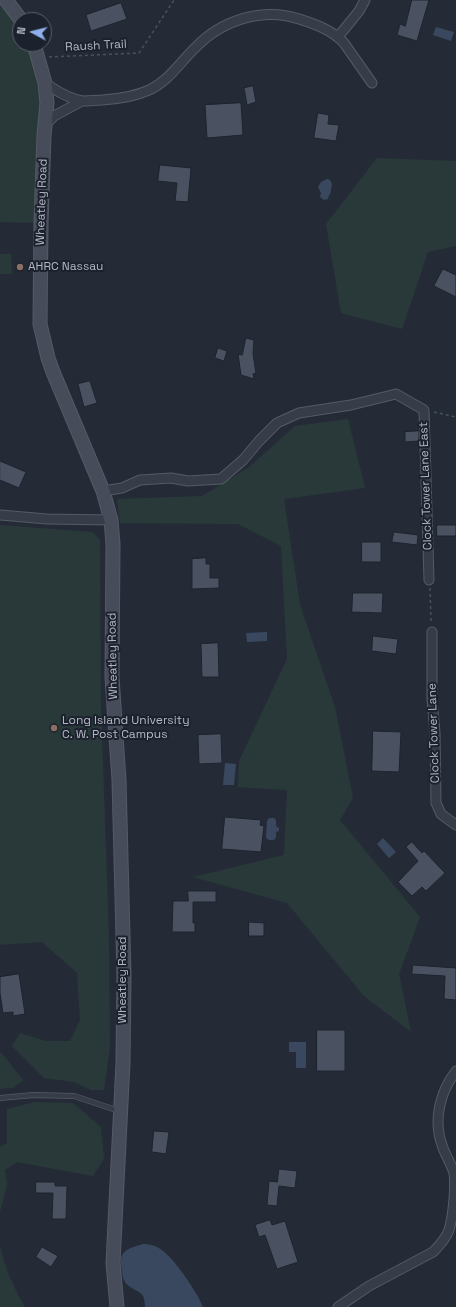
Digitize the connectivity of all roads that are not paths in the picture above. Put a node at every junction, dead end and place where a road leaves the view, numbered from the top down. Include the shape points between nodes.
1 (6, 0) edge
2 (365, 0) edge
3 (15, 12) edge
4 (338, 37) junction
5 (37, 52) edge
6 (372, 83) dead end
7 (45, 84) junction
8 (82, 101) junction
9 (45, 125) junction
10 (103, 491) junction
11 (0, 515) edge
12 (111, 520) junction
13 (430, 580) road end
14 (432, 632) road end
15 (456, 825) edge
16 (456, 1070) edge
17 (0, 1098) edge
18 (121, 1112) junction
19 (117, 1307) edge
20 (338, 1307) edge

1 - 3 main road
2 - 4 street
4 - 6 street
4 - 8 street via 314,24 289,16 268,14 244,18 211,33 169,75 149,90 117,99
5 - 7 main road, Wheatley Road
7 - 8 street
7 - 9 main road, Wheatley Road
8 - 9 street via 54,116
9 - 10 main road, Wheatley Road via 40,223 40,324 53,372
10 - 12 main road, Wheatley Road
10 - 13 street, Clock Tower Lane East via 122,488 140,480 171,478 188,482 221,479 243,460 277,423 298,413 351,405 396,394 424,410
11 - 12 street
12 - 18 main road, Wheatley Road via 112,677 119,780 124,975
14 - 15 street, Clock Tower Lane via 436,803 441,814
16 - 20 street via 446,1086 439,1106 438,1124 442,1145 456,1185 449,1231 432,1252 369,1286
17 - 18 lane via 34,1095 74,1096
18 - 19 main road, Wheatley Road via 113,1264

